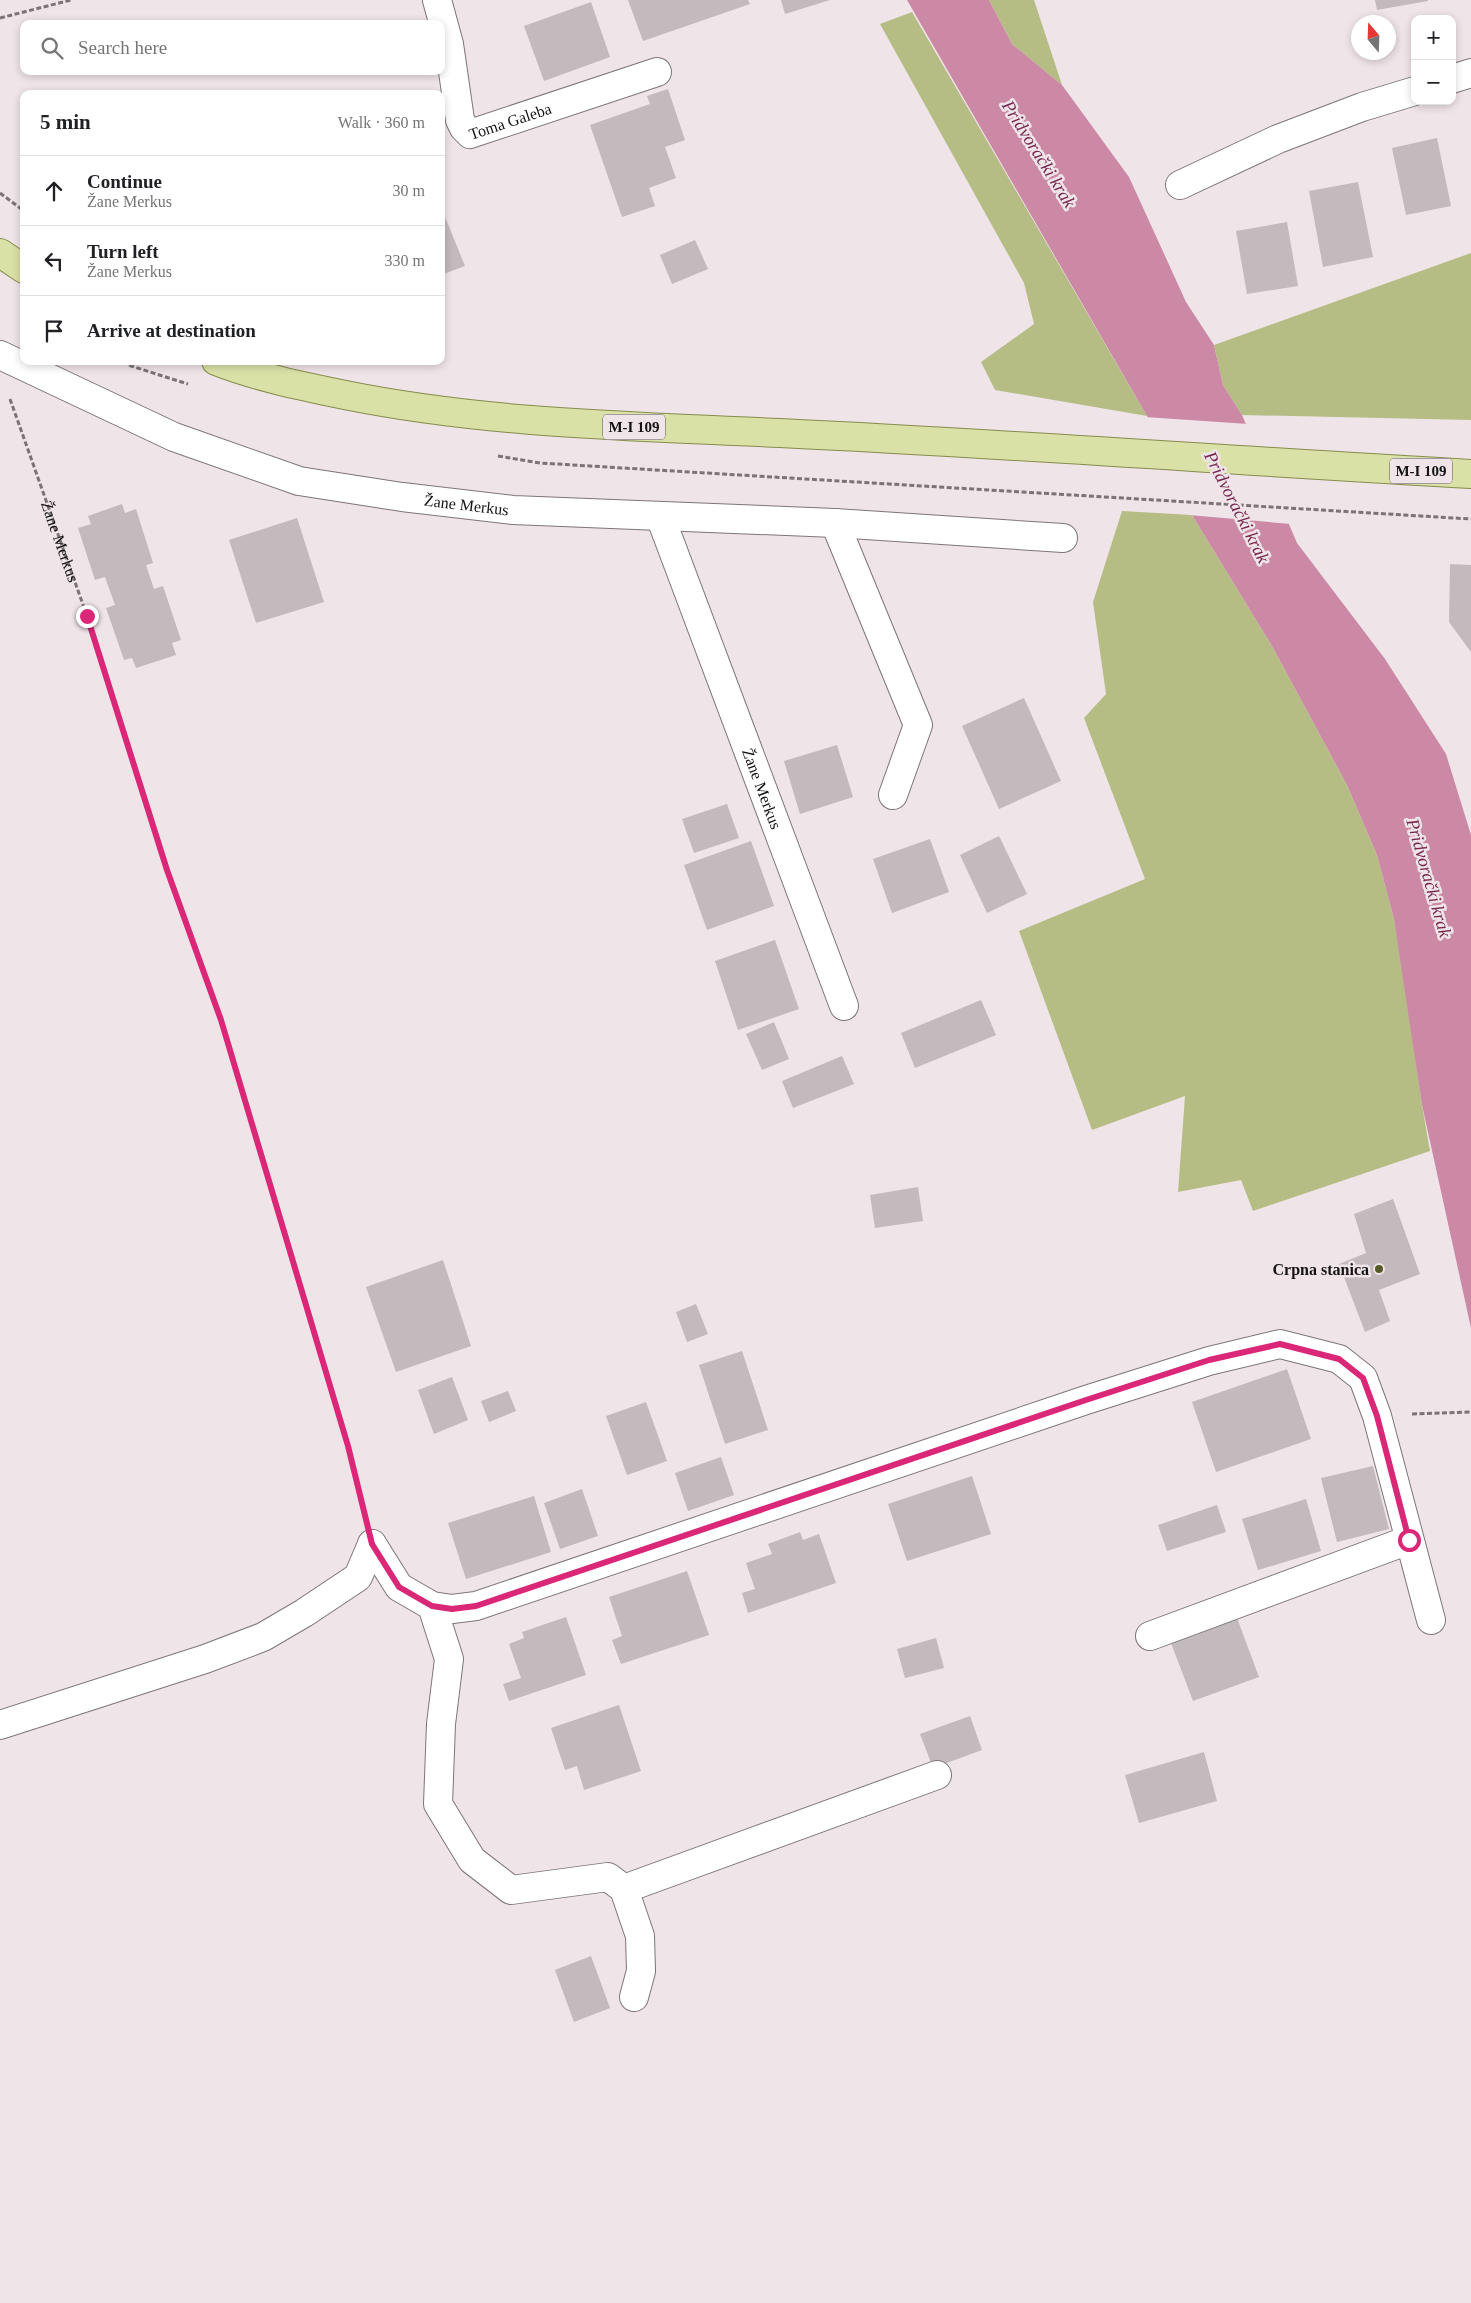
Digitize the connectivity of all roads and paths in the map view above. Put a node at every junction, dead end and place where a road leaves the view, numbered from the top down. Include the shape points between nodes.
1 (71, 0) edge
2 (436, 0) edge
3 (0, 18) edge
4 (442, 20) edge
5 (445, 30) edge
6 (657, 72) dead end
7 (1471, 73) edge
8 (1456, 78) edge
9 (1411, 92) edge
10 (1180, 185) dead end
11 (0, 193) edge
12 (20, 209) edge
13 (0, 252) edge
14 (20, 266) edge
15 (0, 355) edge
16 (20, 364) edge
17 (21, 365) edge
18 (225, 365) edge
19 (10, 398) dead end
20 (1471, 474) edge
21 (1134, 499) dead end
22 (660, 516) junction
23 (1471, 520) edge
24 (835, 522) junction
25 (1062, 538) dead end
26 (894, 795) dead end
27 (844, 1006) dead end
28 (1471, 1412) edge
29 (1377, 1416) junction
30 (1409, 1540) junction
31 (372, 1544) junction
32 (432, 1606) junction
33 (1431, 1620) dead end
34 (1150, 1636) dead end
35 (0, 1725) edge
36 (937, 1775) dead end
37 (624, 1889) junction
38 (634, 1997) dead end

1 - 3 path
2 - 4 street, Toma Galeba
5 - 6 street, Toma Galeba via 460,120 470,134
7 - 8 street
9 - 10 street via 1278,139
11 - 12 path
13 - 14 main road
15 - 16 street, Žane Merkus
17 - 22 street, Žane Merkus via 174,437 299,481 513,510
18 - 20 main road, M-I 109 via 309,388 454,413 561,423
19 - 31 path, Žane Merkus via 87,616 167,870 221,1020 348,1446
21 - 23 path
22 - 24 street, Žane Merkus
22 - 27 street, Žane Merkus
24 - 25 street, Žane Merkus
24 - 26 street via 918,725
28 - 29 path
29 - 30 street
29 - 32 street via 1363,1378 1339,1359 1280,1344 1209,1360 476,1606 452,1609
30 - 33 street
30 - 34 street
31 - 32 street via 399,1587
31 - 35 street via 358,1577 263,1637
32 - 37 street via 449,1659 441,1724 438,1804 472,1860 510,1890 608,1877
36 - 37 street
37 - 38 street via 640,1936 641,1971

